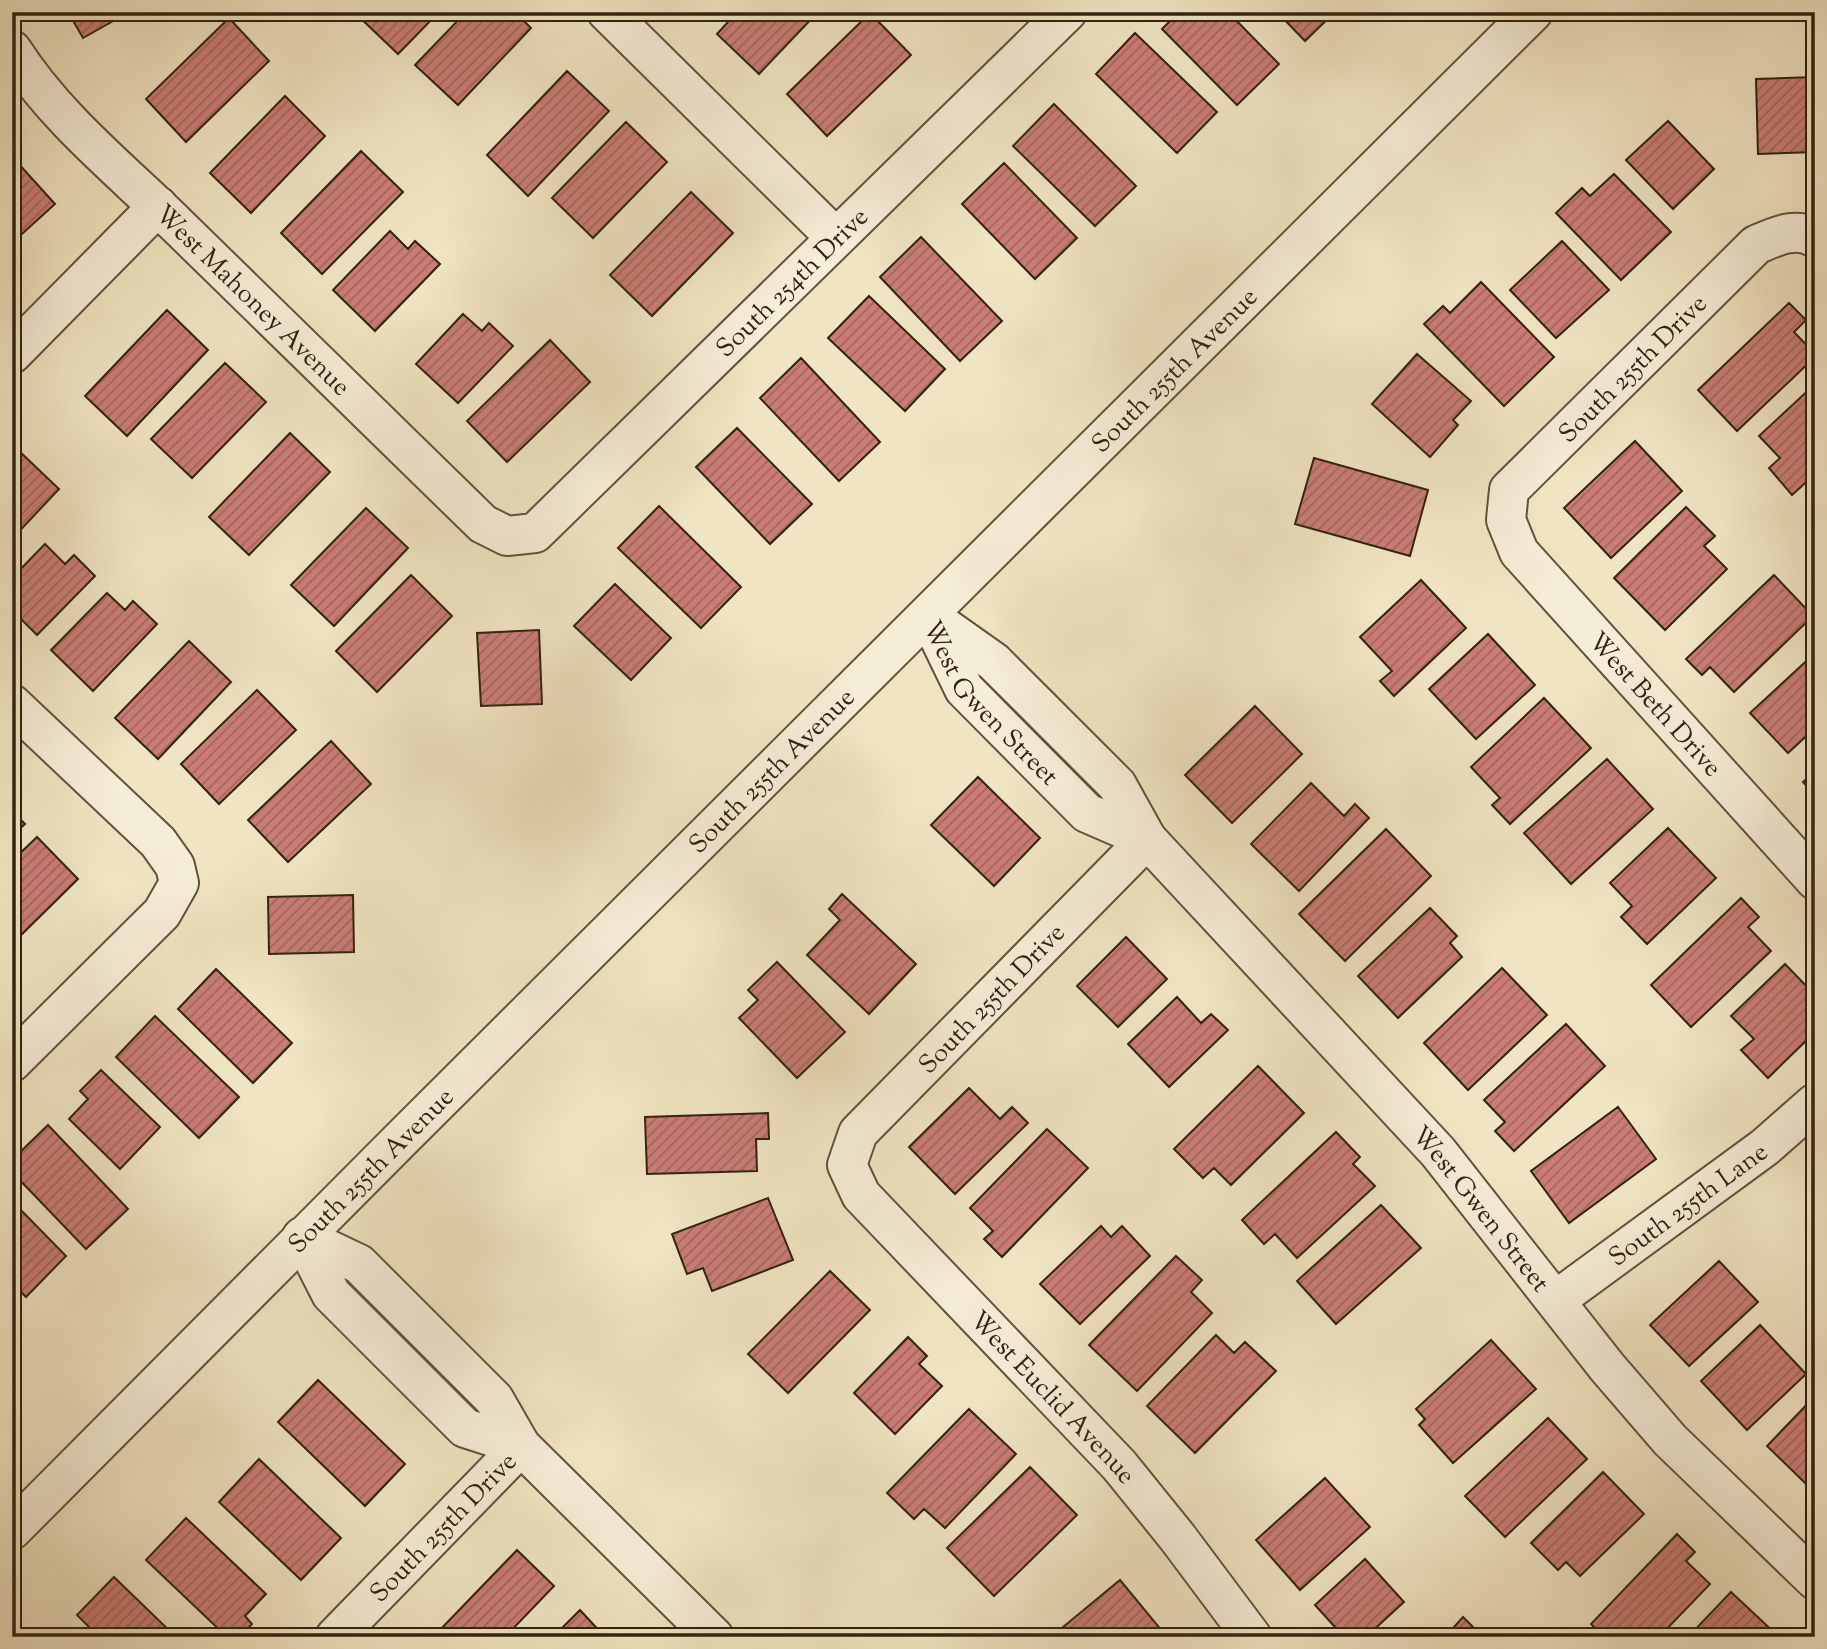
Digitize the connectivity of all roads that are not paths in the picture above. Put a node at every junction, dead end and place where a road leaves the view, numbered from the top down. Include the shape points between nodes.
1 (607, 12) edge
2 (1067, 12) edge
3 (1533, 12) edge
4 (12, 50) edge
5 (158, 206) junction
6 (1799, 235) edge
7 (835, 237) junction
8 (12, 354) edge
9 (1506, 520) joint
10 (508, 536) joint
11 (929, 616) junction
12 (12, 704) edge
13 (1147, 839) junction
14 (1815, 880) edge
15 (12, 1062) edge
16 (1815, 1103) edge
17 (847, 1165) joint
18 (302, 1237) junction
19 (1556, 1300) junction
20 (521, 1446) junction
21 (12, 1530) edge
22 (1815, 1580) edge
23 (335, 1637) edge
24 (714, 1637) edge
25 (1252, 1637) edge

1 - 7 street
2 - 7 street, South 254th Drive
3 - 11 street, South 255th Avenue
4 - 5 street, West Mahoney Avenue via 62,116
5 - 8 street
5 - 10 street, West Mahoney Avenue via 483,524
6 - 9 street, South 255th Drive via 1756,245 1509,490
7 - 10 street, South 254th Drive via 535,533
9 - 14 street, West Beth Drive via 1519,552
11 - 13 street, West Gwen Street via 964,689 1087,813
11 - 18 street, South 255th Avenue
12 - 15 street via 158,842 175,866 179,883 162,914
13 - 17 street, South 255th Drive via 858,1133
13 - 19 street, West Gwen Street via 1438,1152
16 - 19 street, South 255th Lane via 1765,1147
17 - 25 street, West Euclid Avenue via 861,1195 1119,1465
18 - 20 street via 331,1294 465,1428
18 - 21 street, South 255th Avenue
19 - 22 street, West Gwen Street via 1606,1367 1671,1440
20 - 23 street, South 255th Drive
20 - 24 street

